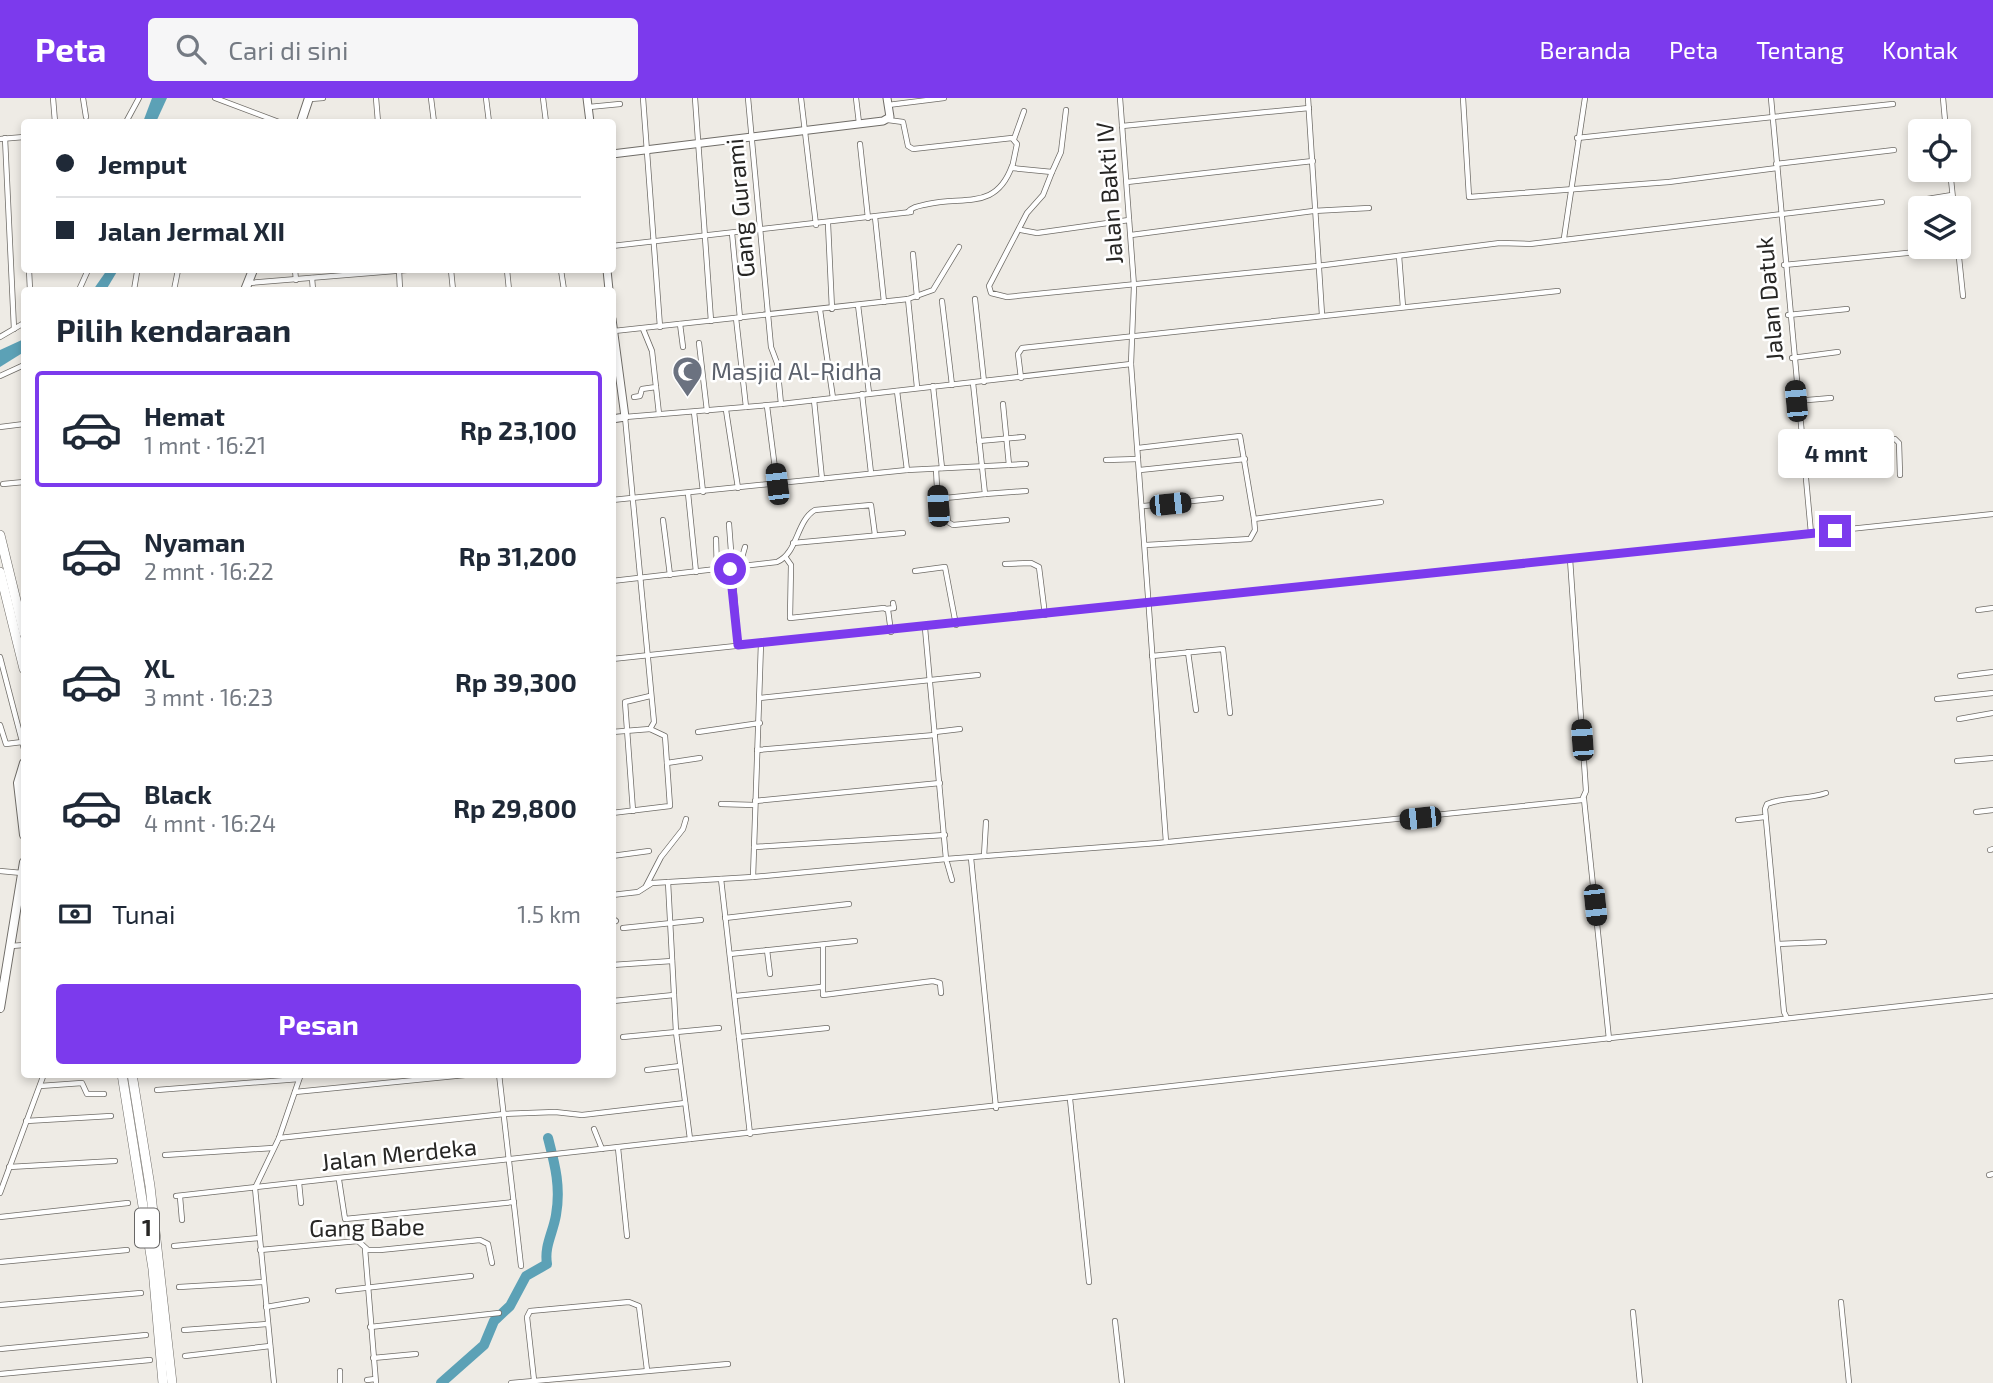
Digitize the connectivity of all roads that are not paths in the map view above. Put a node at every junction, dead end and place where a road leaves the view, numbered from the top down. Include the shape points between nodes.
1 (53, 98) edge
2 (83, 98) edge
3 (139, 98) edge
4 (215, 98) edge
5 (323, 98) edge
6 (376, 98) edge
7 (431, 98) edge
8 (486, 98) edge
9 (543, 98) edge
10 (587, 98) edge
11 (643, 98) edge
12 (695, 98) edge
13 (748, 98) edge
14 (802, 98) edge
15 (856, 98) edge
16 (944, 98) edge
17 (1120, 98) edge
18 (1308, 98) edge
19 (1463, 98) edge
20 (1584, 98) edge
21 (1771, 98) edge
22 (1943, 98) edge
23 (309, 99) edge
24 (888, 101) edge
25 (620, 104) dead end
26 (1893, 104) dead end
27 (588, 107) junction
28 (1309, 108) junction
29 (1066, 110) dead end
30 (1024, 111) dead end
31 (86, 117) dead end
32 (1773, 117) junction
33 (55, 119) edge
34 (128, 119) edge
35 (271, 119) edge
36 (302, 119) edge
37 (378, 119) edge
38 (434, 119) edge
39 (489, 119) edge
40 (546, 119) edge
41 (590, 119) edge
42 (1945, 119) edge
43 (888, 120) junction
44 (859, 123) junction
45 (1122, 126) junction
46 (805, 130) junction
47 (752, 135) junction
48 (21, 137) edge
49 (1577, 138) junction
50 (2, 139) edge
51 (1014, 139) junction
52 (700, 142) junction
53 (860, 144) dead end
54 (649, 150) junction
55 (1894, 150) dead end
56 (616, 154) edge
57 (1312, 160) junction
58 (1012, 166) junction
59 (1777, 166) junction
60 (1052, 172) junction
61 (1127, 182) junction
62 (1950, 182) edge
63 (1570, 187) junction
64 (1950, 196) edge
65 (1882, 202) dead end
66 (1369, 208) dead end
67 (1313, 211) junction
68 (9, 212) junction
69 (0, 213) edge
70 (1780, 213) junction
71 (875, 217) junction
72 (868, 218) junction
73 (1129, 220) junction
74 (828, 224) junction
75 (816, 225) junction
76 (762, 230) junction
77 (1021, 230) junction
78 (732, 233) junction
79 (1130, 235) junction
80 (706, 236) junction
81 (1564, 238) junction
82 (656, 240) junction
83 (616, 245) edge
84 (959, 247) dead end
85 (1908, 252) edge
86 (913, 254) dead end
87 (1399, 256) junction
88 (1959, 259) edge
89 (1784, 265) junction
90 (1317, 266) junction
91 (295, 273) edge
92 (367, 273) edge
93 (313, 278) junction
94 (296, 280) junction
95 (1134, 286) junction
96 (255, 287) edge
97 (313, 287) edge
98 (1558, 291) dead end
99 (1964, 296) dead end
100 (917, 297) junction
101 (908, 299) junction
102 (975, 299) dead end
103 (942, 301) dead end
104 (884, 302) junction
105 (858, 305) junction
106 (1403, 307) junction
107 (832, 309) junction
108 (1847, 309) dead end
109 (820, 310) junction
110 (1322, 315) junction
111 (1788, 315) junction
112 (769, 316) junction
113 (738, 318) junction
114 (711, 321) junction
115 (680, 324) junction
116 (21, 325) edge
117 (660, 327) junction
118 (14, 329) junction
119 (643, 329) junction
120 (616, 331) edge
121 (1133, 335) junction
122 (0, 337) edge
123 (699, 343) dead end
124 (683, 346) dead end
125 (616, 347) edge
126 (1838, 352) dead end
127 (1793, 358) junction
128 (1131, 364) junction
129 (21, 366) edge
130 (0, 376) edge
131 (1021, 378) junction
132 (984, 382) junction
133 (973, 383) junction
134 (951, 385) junction
135 (933, 386) junction
136 (656, 387) junction
137 (917, 387) junction
138 (897, 391) junction
139 (869, 393) junction
140 (862, 394) junction
141 (634, 397) dead end
142 (832, 398) junction
143 (1831, 398) dead end
144 (814, 400) junction
145 (1796, 401) junction
146 (781, 404) junction
147 (1003, 404) dead end
148 (767, 406) junction
149 (746, 407) junction
150 (726, 410) junction
151 (707, 411) junction
152 (694, 412) junction
153 (659, 414) junction
154 (625, 417) junction
155 (616, 418) edge
156 (21, 424) edge
157 (0, 427) edge
158 (1023, 437) dead end
159 (1006, 438) junction
160 (979, 441) junction
161 (1138, 448) junction
162 (1801, 449) junction
163 (1138, 459) junction
164 (1245, 459) junction
165 (1105, 460) dead end
166 (1026, 464) dead end
167 (1009, 465) junction
168 (981, 467) junction
169 (939, 468) junction
170 (907, 470) junction
171 (1140, 470) junction
172 (871, 473) junction
173 (1900, 475) dead end
174 (822, 479) junction
175 (21, 482) edge
176 (3, 484) dead end
177 (777, 484) junction
178 (738, 488) junction
179 (1026, 491) dead end
180 (702, 492) junction
181 (688, 493) junction
182 (985, 494) junction
183 (632, 498) junction
184 (1221, 498) dead end
185 (616, 500) edge
186 (1381, 502) dead end
187 (938, 506) dead end
188 (1144, 506) junction
189 (1993, 514) edge
190 (1254, 519) junction
191 (663, 520) dead end
192 (1007, 520) dead end
193 (729, 524) dead end
194 (903, 533) dead end
195 (1811, 533) junction
196 (0, 535) edge
197 (875, 535) junction
198 (716, 539) dead end
199 (793, 544) junction
200 (1146, 545) junction
201 (745, 547) dead end
202 (786, 558) junction
203 (1570, 559) junction
204 (1005, 564) dead end
205 (738, 568) junction
206 (730, 569) junction
207 (717, 570) junction
208 (915, 571) dead end
209 (0, 572) edge
210 (696, 572) junction
211 (670, 575) junction
212 (639, 578) junction
213 (616, 581) edge
214 (893, 603) dead end
215 (1149, 604) junction
216 (1993, 608) edge
217 (886, 609) junction
218 (1978, 610) dead end
219 (1045, 615) junction
220 (21, 622) edge
221 (956, 625) junction
222 (925, 628) junction
223 (891, 632) junction
224 (761, 643) junction
225 (738, 645) junction
226 (1188, 652) junction
227 (646, 655) junction
228 (1152, 656) junction
229 (0, 657) edge
230 (21, 657) edge
231 (616, 659) edge
232 (1993, 672) edge
233 (978, 676) dead end
234 (1960, 676) dead end
235 (931, 681) junction
236 (1993, 693) edge
237 (650, 696) junction
238 (760, 698) junction
239 (1937, 699) dead end
240 (1196, 710) dead end
241 (1230, 713) dead end
242 (1993, 713) edge
243 (1959, 719) dead end
244 (760, 723) junction
245 (0, 725) edge
246 (650, 729) junction
247 (960, 729) dead end
248 (628, 730) junction
249 (616, 732) edge
250 (698, 732) dead end
251 (935, 733) junction
252 (21, 738) edge
253 (21, 742) edge
254 (757, 750) junction
255 (700, 758) dead end
256 (1993, 758) edge
257 (1957, 761) dead end
258 (667, 763) junction
259 (21, 773) edge
260 (940, 783) junction
261 (1826, 793) dead end
262 (1584, 799) junction
263 (755, 803) junction
264 (722, 804) dead end
265 (21, 809) edge
266 (1993, 810) edge
267 (633, 811) junction
268 (1976, 812) dead end
269 (616, 813) edge
270 (1765, 817) junction
271 (686, 819) dead end
272 (1738, 820) dead end
273 (986, 822) dead end
274 (945, 835) junction
275 (1166, 842) junction
276 (754, 847) junction
277 (649, 851) dead end
278 (616, 855) edge
279 (984, 856) junction
280 (971, 858) junction
281 (946, 859) junction
282 (0, 871) edge
283 (21, 873) edge
284 (753, 877) junction
285 (721, 879) junction
286 (953, 880) dead end
287 (668, 882) junction
288 (21, 885) edge
289 (645, 887) junction
290 (616, 895) edge
291 (849, 904) dead end
292 (725, 918) junction
293 (701, 920) dead end
294 (670, 922) junction
295 (623, 928) dead end
296 (855, 941) dead end
297 (1824, 942) dead end
298 (1778, 944) junction
299 (21, 945) edge
300 (823, 945) junction
301 (11, 946) junction
302 (767, 950) junction
303 (730, 954) junction
304 (671, 961) junction
305 (616, 965) edge
306 (770, 974) dead end
307 (821, 987) junction
308 (941, 993) dead end
309 (674, 995) junction
310 (735, 996) junction
311 (1993, 996) edge
312 (616, 1001) edge
313 (0, 1008) edge
314 (1788, 1019) junction
315 (719, 1028) dead end
316 (827, 1028) dead end
317 (676, 1032) junction
318 (623, 1037) dead end
319 (739, 1037) junction
320 (1609, 1039) junction
321 (680, 1066) junction
322 (647, 1070) dead end
323 (43, 1078) edge
324 (123, 1078) edge
325 (133, 1078) edge
326 (289, 1078) edge
327 (300, 1078) edge
328 (435, 1078) edge
329 (500, 1078) edge
330 (40, 1086) junction
331 (157, 1090) dead end
332 (295, 1092) junction
333 (104, 1094) dead end
334 (1070, 1099) junction
335 (685, 1103) junction
336 (996, 1108) junction
337 (504, 1114) junction
338 (111, 1116) dead end
339 (26, 1121) junction
340 (594, 1129) dead end
341 (750, 1134) junction
342 (279, 1138) junction
343 (690, 1139) junction
344 (273, 1148) junction
345 (618, 1148) junction
346 (602, 1149) junction
347 (165, 1155) dead end
348 (116, 1161) dead end
349 (509, 1161) junction
350 (9, 1167) junction
351 (339, 1180) junction
352 (299, 1183) junction
353 (255, 1188) junction
354 (0, 1193) edge
355 (514, 1202) junction
356 (128, 1203) dead end
357 (301, 1203) dead end
358 (0, 1217) edge
359 (182, 1220) dead end
360 (627, 1236) dead end
361 (259, 1238) junction
362 (174, 1246) dead end
363 (365, 1248) junction
364 (127, 1250) dead end
365 (260, 1251) junction
366 (0, 1262) edge
367 (492, 1263) dead end
368 (521, 1266) dead end
369 (471, 1276) dead end
370 (263, 1282) junction
371 (1089, 1282) dead end
372 (179, 1287) dead end
373 (368, 1287) junction
374 (338, 1291) dead end
375 (141, 1293) dead end
376 (307, 1300) dead end
377 (1841, 1302) dead end
378 (0, 1305) edge
379 (266, 1307) junction
380 (1633, 1312) dead end
381 (499, 1313) dead end
382 (1115, 1321) dead end
383 (267, 1324) junction
384 (370, 1327) junction
385 (184, 1330) dead end
386 (146, 1335) dead end
387 (270, 1346) junction
388 (0, 1349) edge
389 (416, 1354) dead end
390 (185, 1356) dead end
391 (373, 1358) junction
392 (150, 1360) dead end
393 (729, 1364) dead end
394 (648, 1370) junction
395 (340, 1371) dead end
396 (0, 1374) edge
397 (367, 1380) dead end
398 (534, 1380) junction
399 (560, 1380) edge
400 (376, 1381) edge
401 (163, 1383) edge
402 (172, 1383) edge
403 (274, 1383) edge
404 (340, 1383) edge
405 (511, 1383) edge
406 (1122, 1383) edge
407 (1640, 1383) edge
408 (1849, 1383) edge

1 - 33 street
2 - 31 street
3 - 34 street
4 - 35 street
5 - 23 street
6 - 37 street
7 - 38 street
8 - 39 street
9 - 40 street
10 - 27 street
11 - 54 street
12 - 52 street
13 - 47 street, Gang Gurami
14 - 46 street
15 - 44 street
16 - 24 street
17 - 45 street, Jalan Bakti IV
18 - 28 street
19 - 63 street via 1468,197
20 - 49 street
21 - 32 street, Jalan Datuk
22 - 42 street
23 - 36 main road
24 - 43 street
25 - 27 street
26 - 32 street
27 - 41 street
28 - 45 street
28 - 57 street
29 - 60 street via 1061,152
30 - 51 street
32 - 49 street
32 - 59 street, Jalan Datuk
43 - 44 street
43 - 51 street via 904,122 908,146 913,149
44 - 46 street
45 - 61 street, Jalan Bakti IV
46 - 47 street
46 - 75 street
47 - 52 street
47 - 76 street, Gang Gurami
48 - 50 street
49 - 63 street
50 - 68 street
51 - 58 street via 1017,146
52 - 54 street
52 - 80 street
53 - 72 street
54 - 56 street
54 - 82 street
55 - 59 street
57 - 61 street
57 - 67 street
58 - 60 street
58 - 71 street via 997,193 936,201 911,208 909,213
59 - 63 street via 1669,182
59 - 70 street, Jalan Datuk
60 - 77 street
61 - 73 street, Jalan Bakti IV
62 - 64 street
63 - 81 street
65 - 70 street
66 - 67 street
67 - 79 street
67 - 90 street
68 - 69 street
68 - 118 street
70 - 81 street
70 - 89 street, Jalan Datuk
71 - 72 street
71 - 104 street
72 - 74 street
73 - 77 street via 1037,233
73 - 79 street, Jalan Bakti IV
74 - 75 street
74 - 107 street
75 - 76 street
76 - 78 street
76 - 112 street, Gang Gurami
77 - 95 street via 991,281 991,293 1016,298
78 - 80 street
78 - 113 street
79 - 95 street, Jalan Bakti IV
80 - 82 street
80 - 114 street
81 - 87 street
82 - 83 street
82 - 117 street
84 - 100 street via 934,289
85 - 89 street
86 - 100 street
87 - 90 street
87 - 106 street
88 - 99 street
89 - 111 street, Jalan Datuk
90 - 95 street
90 - 110 street
91 - 94 street
92 - 93 street
93 - 94 street
93 - 97 street
94 - 96 street
95 - 121 street, Jalan Bakti IV
98 - 106 street
100 - 101 street
101 - 104 street
101 - 137 street
102 - 132 street
103 - 134 street
104 - 105 street
105 - 107 street
105 - 139 street
106 - 110 street
107 - 109 street
108 - 111 street
109 - 112 street
109 - 142 street
110 - 121 street
111 - 127 street, Jalan Datuk
112 - 113 street
112 - 146 street, Gang Gurami
113 - 114 street
113 - 149 street
114 - 115 street
115 - 117 street
115 - 124 street
116 - 118 street
117 - 119 street
118 - 122 street
119 - 120 street
119 - 136 street via 652,351
121 - 128 street, Jalan Bakti IV
121 - 131 street via 1022,348 1018,354
123 - 151 street
125 - 154 street
126 - 127 street
127 - 145 street, Jalan Datuk
128 - 131 street
128 - 161 street, Jalan Bakti IV
129 - 130 street
131 - 132 street
132 - 133 street
133 - 134 street
133 - 160 street
134 - 135 street
135 - 137 street
135 - 169 street
136 - 141 street
136 - 153 street
137 - 138 street
138 - 139 street
138 - 170 street
139 - 140 street
140 - 142 street
140 - 172 street
142 - 144 street
143 - 145 street
144 - 146 street
144 - 174 street
145 - 162 street, Jalan Datuk
146 - 148 street
147 - 159 street
148 - 149 street
148 - 177 street
149 - 150 street
150 - 151 street
150 - 178 street
151 - 152 street
152 - 153 street
152 - 180 street
153 - 154 street
154 - 155 street
154 - 183 street
156 - 157 street
158 - 159 street
159 - 160 street
159 - 167 street
160 - 168 street
161 - 163 street, Jalan Bakti IV
161 - 164 street via 1237,435
162 - 173 street via 1895,439
162 - 195 street, Jalan Datuk
163 - 165 street
163 - 171 street, Jalan Bakti IV
164 - 171 street
164 - 190 street
166 - 167 street
167 - 168 street
168 - 169 street
168 - 182 street
169 - 170 street
169 - 187 street
170 - 172 street
171 - 188 street, Jalan Bakti IV
172 - 174 street
174 - 177 street
175 - 176 street
177 - 178 street
178 - 180 street
179 - 182 street
180 - 181 street
181 - 183 street
181 - 210 street
182 - 192 street via 945,498 948,524
183 - 185 street
183 - 212 street
184 - 188 street
186 - 190 street
188 - 200 street, Jalan Bakti IV
189 - 195 street
190 - 200 street via 1250,539
191 - 211 street
193 - 206 street
194 - 197 street
195 - 203 street
196 - 220 highway
197 - 199 street
197 - 199 street via 872,508 867,504 811,511
198 - 207 street
199 - 202 street
200 - 215 street, Jalan Bakti IV
201 - 205 street
202 - 205 street
202 - 217 street via 791,565 790,618
203 - 215 street
203 - 262 street
204 - 219 street via 1039,566
205 - 206 street
206 - 207 street
206 - 225 street
207 - 210 street
208 - 221 street via 946,568
209 - 230 highway
210 - 211 street
211 - 212 street
212 - 213 street
212 - 227 street
214 - 217 street via 894,608
215 - 219 street
215 - 228 street, Jalan Bakti IV
216 - 218 street
217 - 223 street
219 - 221 street
221 - 222 street
222 - 223 street
222 - 235 street
223 - 224 street
224 - 225 street
224 - 238 street
225 - 227 street
226 - 228 street
226 - 240 street
226 - 241 street via 1224,650
227 - 231 street
227 - 237 street
228 - 275 street, Jalan Bakti IV
229 - 252 street
232 - 234 street
233 - 235 street
235 - 238 street
235 - 251 street
236 - 239 street
237 - 246 street via 654,722
237 - 248 street via 625,700
238 - 244 street
242 - 243 street
244 - 250 street
244 - 254 street
245 - 253 street via 6,744
246 - 248 street
246 - 258 street via 664,736
247 - 251 street
248 - 249 street
248 - 267 street
251 - 254 street
251 - 260 street
254 - 263 street
255 - 258 street
256 - 257 street
258 - 267 street via 670,806
259 - 265 main road
260 - 263 street
260 - 274 street
261 - 270 street via 1773,801 1767,804
262 - 275 street
262 - 320 street
263 - 264 street
263 - 276 street
266 - 268 street
267 - 269 street
270 - 272 street
270 - 298 street
271 - 289 street
273 - 279 street
274 - 276 street
274 - 281 street
275 - 279 street
276 - 284 street
277 - 278 street
279 - 280 street
280 - 281 street
280 - 336 street
281 - 284 street
281 - 286 street
282 - 283 street
284 - 285 street
285 - 287 street
285 - 292 street
287 - 289 street
287 - 294 street
288 - 301 main road
289 - 290 street
291 - 292 street
292 - 303 street
293 - 294 street
294 - 295 street
294 - 304 street
296 - 300 street
297 - 298 street
298 - 314 street
299 - 301 street
300 - 302 street
300 - 307 street
301 - 313 main road
302 - 303 street
302 - 306 street
303 - 310 street
304 - 305 street
304 - 309 street
307 - 308 street via 823,995 936,981
307 - 310 street
309 - 312 street
309 - 317 street
310 - 319 street
311 - 314 street, Jalan Merdeka
314 - 320 street, Jalan Merdeka
315 - 317 street
316 - 319 street
317 - 318 street
317 - 321 street
319 - 341 street
320 - 334 street, Jalan Merdeka
321 - 322 street
321 - 335 street
323 - 330 street
324 - 401 highway, 1 via 153,1269
325 - 402 highway, 1
326 - 331 street
327 - 332 street
328 - 332 street
329 - 337 street
330 - 333 street via 82,1083 87,1094
330 - 339 street
332 - 342 street
334 - 336 street, Jalan Merdeka
334 - 371 street
335 - 337 street via 589,1115
335 - 343 street
336 - 341 street, Jalan Merdeka
337 - 342 street
337 - 349 street
338 - 339 street
339 - 350 street
340 - 346 street
341 - 343 street, Jalan Merdeka
342 - 344 street
343 - 345 street, Jalan Merdeka
344 - 347 street
344 - 353 street
345 - 346 street, Jalan Merdeka
345 - 360 street
346 - 349 street, Jalan Merdeka
348 - 350 street
349 - 351 street, Jalan Merdeka
349 - 355 street
350 - 354 street
351 - 352 street, Jalan Merdeka
351 - 355 street via 345,1219
352 - 353 street, Jalan Merdeka
352 - 357 street
353 - 359 street, Jalan Merdeka via 178,1197
353 - 361 street
355 - 368 street
356 - 358 street
361 - 362 street
361 - 365 street
363 - 365 street, Gang Babe via 358,1241
363 - 367 street, Gang Babe via 474,1240 488,1244
363 - 373 street
364 - 366 street
365 - 370 street
369 - 373 street
370 - 372 street
370 - 379 street
373 - 374 street
373 - 384 street
375 - 378 street
376 - 379 street
377 - 408 street
379 - 383 street
380 - 407 street
381 - 384 street
382 - 406 street
383 - 385 street
383 - 387 street
384 - 391 street
386 - 388 street
387 - 390 street
387 - 403 street
389 - 391 street
391 - 400 street
392 - 396 street
393 - 394 street
394 - 398 street via 635,1302 530,1311
394 - 399 street
395 - 404 street
397 - 400 street
398 - 399 street
398 - 405 street

